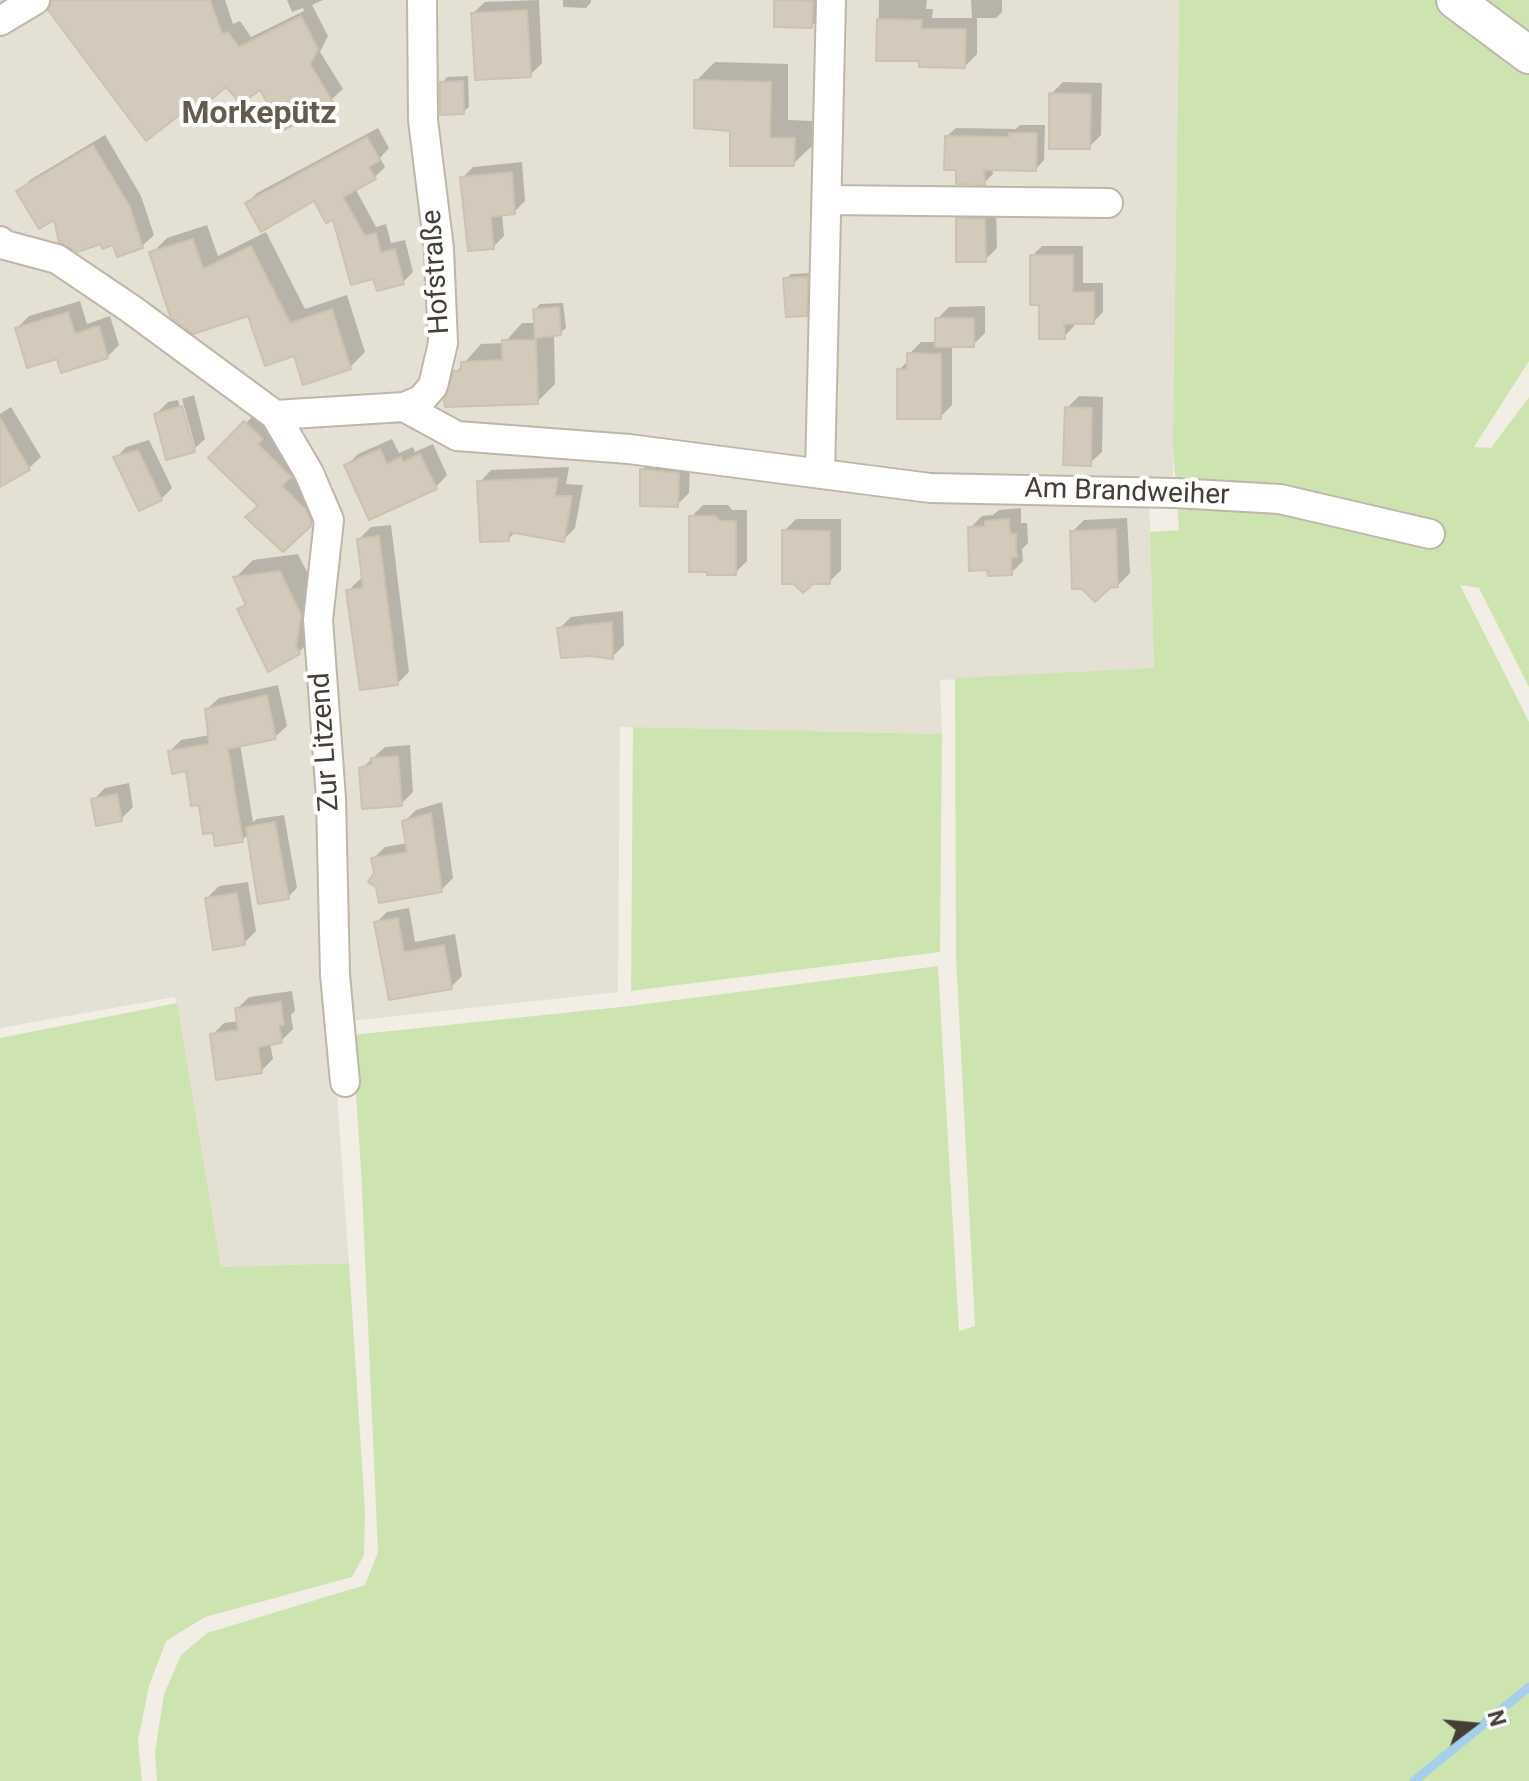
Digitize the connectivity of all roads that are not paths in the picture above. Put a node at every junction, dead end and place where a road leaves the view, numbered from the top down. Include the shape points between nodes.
1 (35, 0) edge
2 (422, 0) edge
3 (831, 0) edge
4 (1455, 0) edge
5 (0, 21) edge
6 (1529, 55) edge
7 (827, 200) junction
8 (1108, 203) dead end
9 (1, 239) edge
10 (404, 407) junction
11 (275, 415) junction
12 (820, 474) junction
13 (1430, 534) dead end
14 (345, 1082) dead end

1 - 5 street
2 - 10 street, Hofstraße via 423,120 439,249 443,343 433,386 421,400
3 - 7 street
4 - 6 street
7 - 8 street
7 - 12 street
9 - 11 street via 57,259
10 - 11 street
10 - 12 street, Am Brandweiher via 457,436 629,449
11 - 14 street, Zur Litzend via 329,520 318,620
12 - 13 street, Am Brandweiher via 930,488 1280,499

